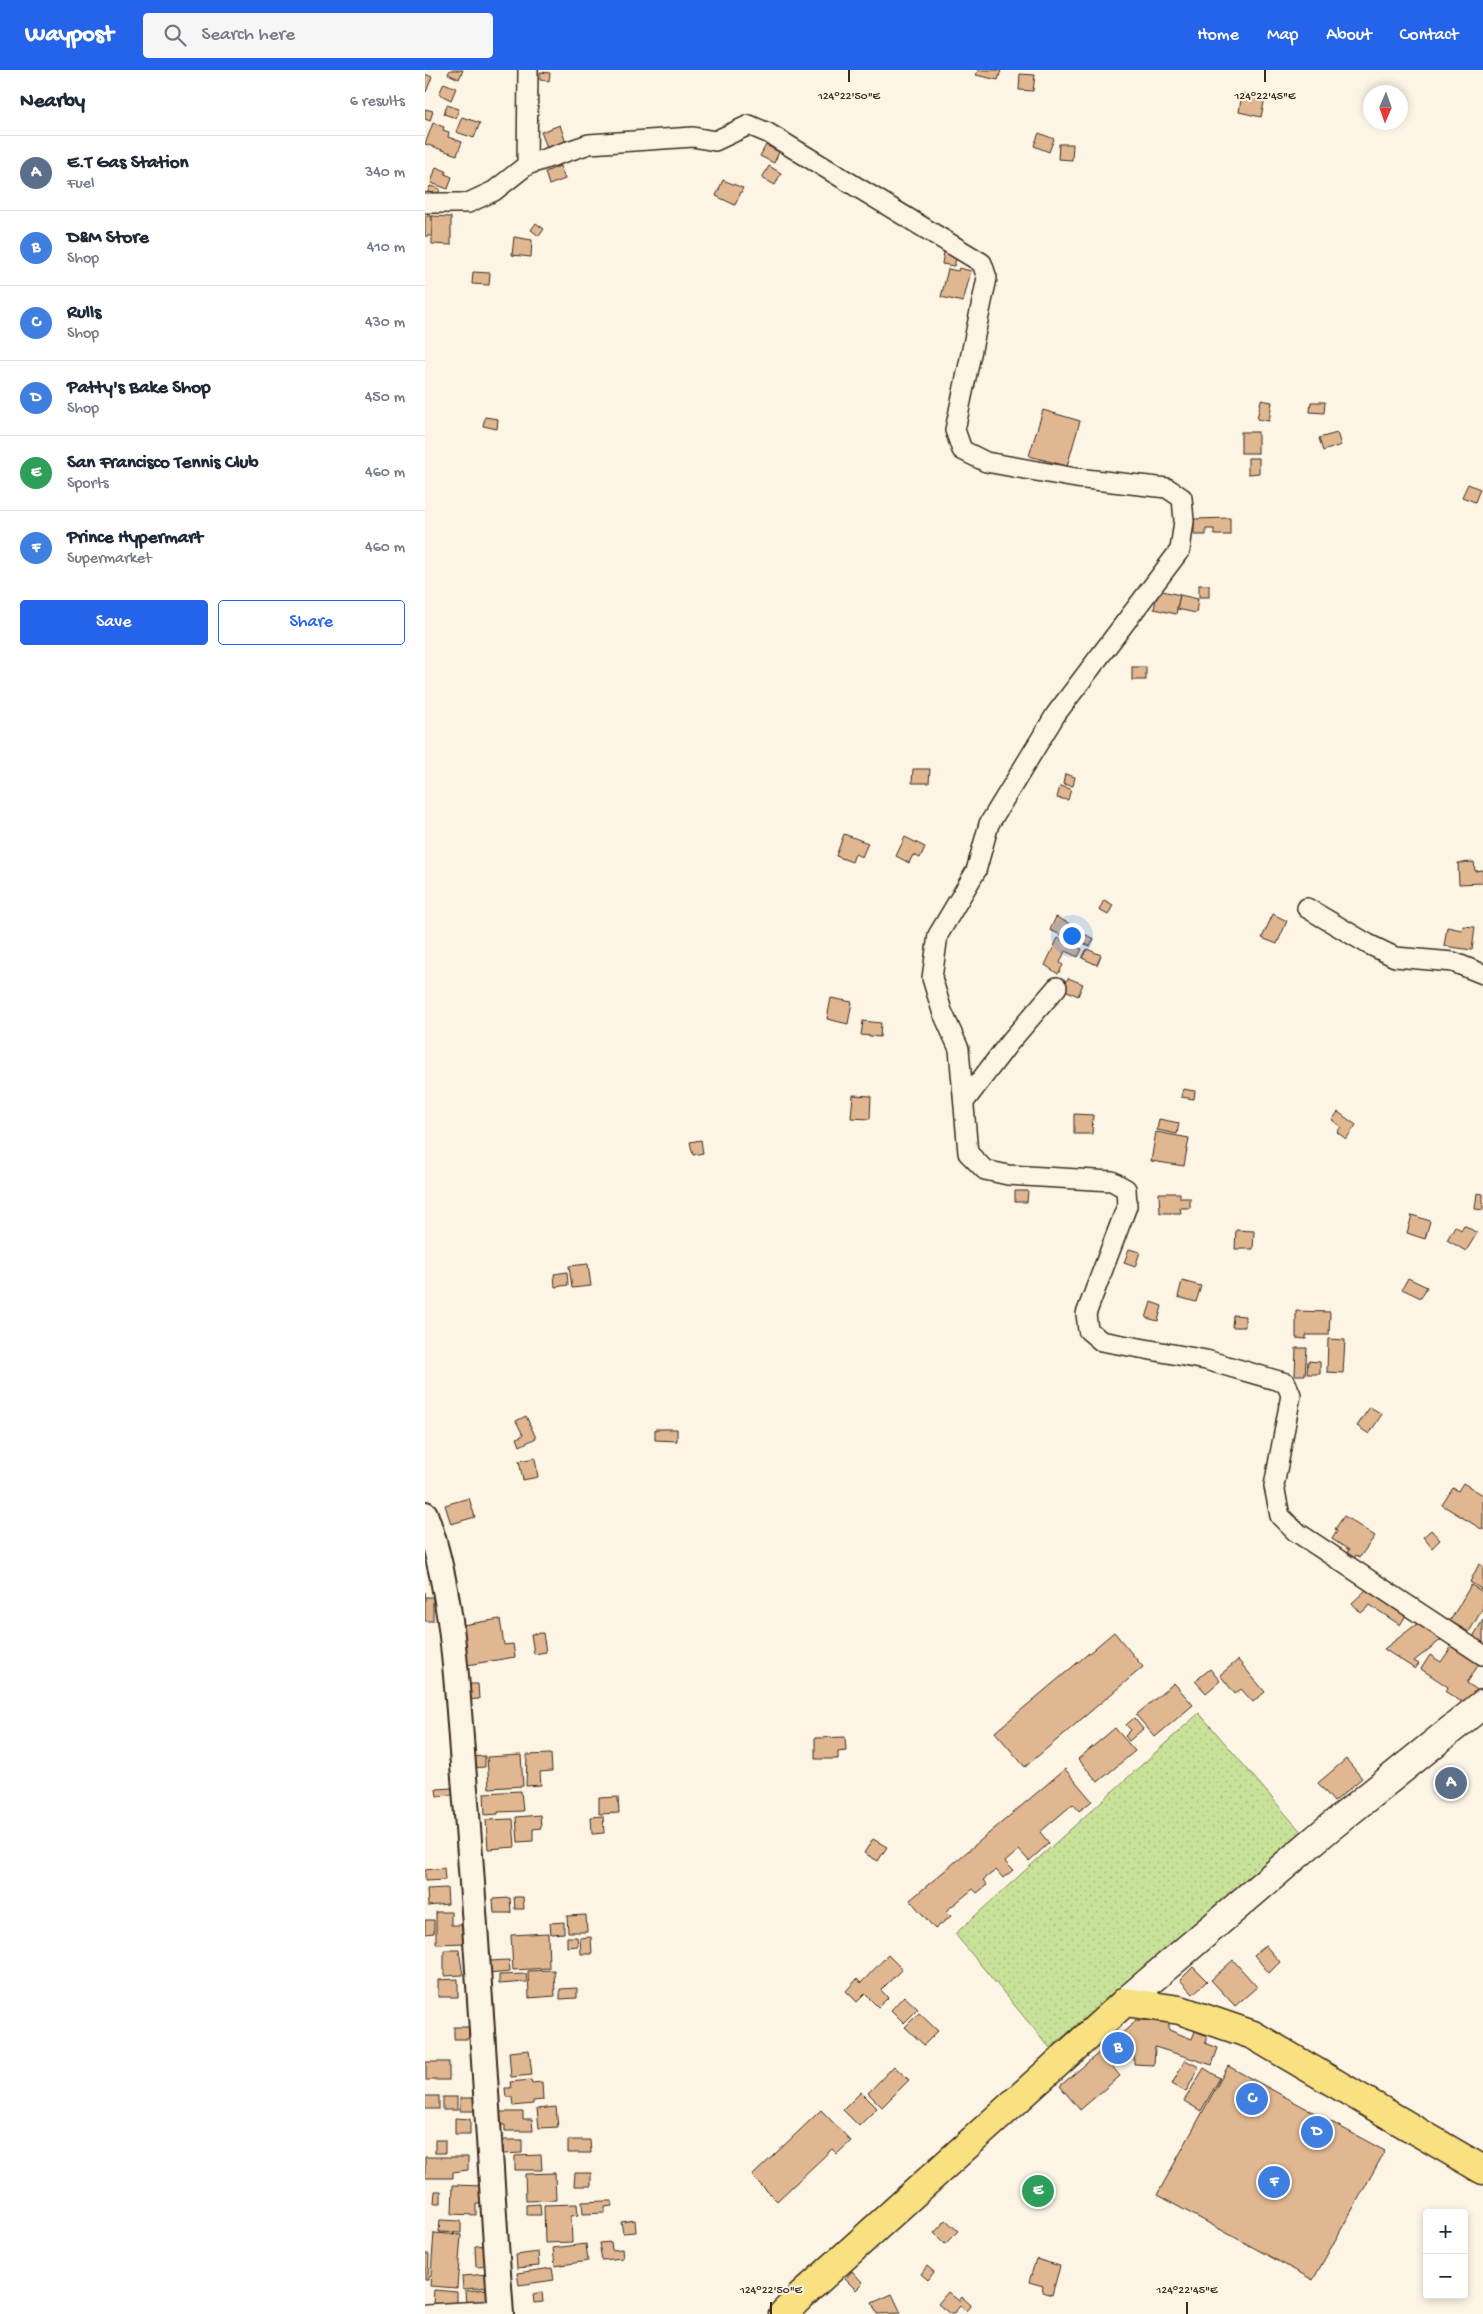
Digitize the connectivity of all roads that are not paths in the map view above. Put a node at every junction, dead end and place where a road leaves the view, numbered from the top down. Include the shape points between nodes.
1 (528, 70) edge
2 (527, 166) junction
3 (425, 203) edge
4 (1307, 908) dead end
5 (1483, 974) edge
6 (1057, 988) dead end
7 (965, 1102) junction
8 (425, 1514) edge
9 (1483, 1655) edge
10 (1483, 1704) edge
11 (1125, 2002) junction
12 (1483, 2170) edge
13 (501, 2312) edge
14 (427, 2314) edge
15 (783, 2314) edge

1 - 2 street
2 - 3 street via 494,191 468,202
2 - 7 street via 589,144 693,137 715,140 749,125 768,133 982,264 987,278 955,430 962,450 986,462 1076,478 1167,488 1182,498 1184,521 1180,550 1056,714 989,824 976,871 938,935 932,978 959,1049
4 - 5 street via 1395,957 1453,962
6 - 7 street via 1009,1043
7 - 9 street via 967,1153 985,1170 1008,1176 1112,1181 1126,1189 1127,1206 1086,1314 1088,1330 1101,1340 1206,1360 1286,1383 1291,1395 1274,1486 1280,1516 1295,1531
8 - 13 street via 433,1535 451,1630 479,1964
10 - 11 main road via 1324,1832
11 - 12 main road via 1180,2010 1253,2035
11 - 15 main road
13 - 14 street

